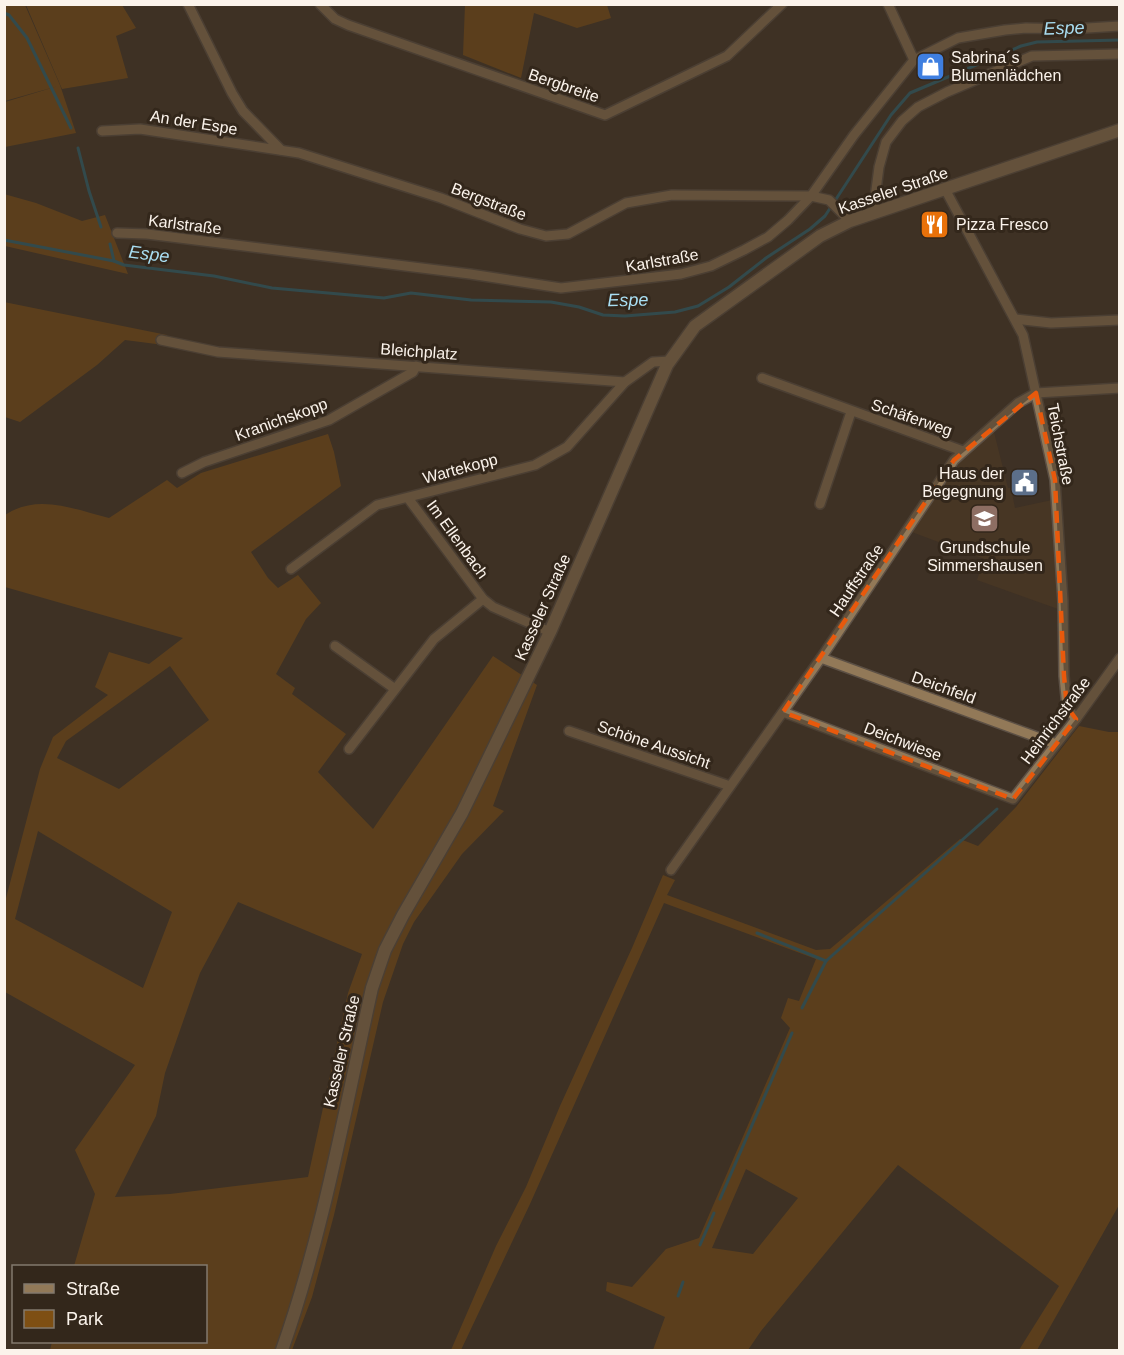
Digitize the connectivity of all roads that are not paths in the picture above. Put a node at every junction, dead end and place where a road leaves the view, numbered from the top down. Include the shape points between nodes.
1 (188, 4) edge
2 (320, 4) edge
3 (782, 4) edge
4 (888, 4) edge
5 (1119, 26) edge
6 (1119, 54) edge
7 (914, 60) junction
8 (1119, 130) edge
9 (102, 131) dead end
10 (281, 150) junction
11 (945, 189) junction
12 (811, 196) junction
13 (873, 213) junction
14 (850, 221) junction
15 (117, 233) dead end
16 (1015, 319) junction
17 (1119, 320) edge
18 (161, 340) dead end
19 (670, 361) junction
20 (416, 366) junction
21 (762, 378) dead end
22 (625, 382) junction
23 (1119, 388) edge
24 (1036, 393) junction
25 (851, 412) junction
26 (963, 451) junction
27 (182, 473) dead end
28 (408, 498) junction
29 (820, 504) dead end
30 (291, 569) dead end
31 (483, 599) junction
32 (549, 632) junction
33 (335, 646) dead end
34 (821, 658) junction
35 (1119, 658) edge
36 (395, 689) junction
37 (783, 712) junction
38 (1077, 719) junction
39 (569, 731) dead end
40 (1056, 744) junction
41 (349, 749) dead end
42 (730, 786) junction
43 (1013, 799) joint
44 (671, 870) dead end
45 (282, 1350) edge

1 - 10 street via 243,111
2 - 3 street, Bergbreite via 348,25 604,115 727,56
4 - 7 street
5 - 7 street, Karlstraße via 1005,30 958,38
6 - 13 street via 1032,56 918,107 886,142
7 - 12 street, Karlstraße
8 - 11 street, Kasseler Straße
9 - 10 street, An der Espe via 140,129
10 - 12 street, Bergstraße via 317,158 546,236 568,234 626,203 672,195
11 - 13 street, Kasseler Straße
11 - 16 street, Teichstraße
12 - 14 street, Bergstraße via 829,200
12 - 15 street, Karlstraße via 768,237 711,266 671,276 561,288
13 - 14 street, Kasseler Straße
14 - 19 street, Kasseler Straße via 820,236 695,326
16 - 17 street via 1051,323
16 - 24 street, Teichstraße via 1023,336
18 - 20 street, Bleichplatz via 219,352
19 - 22 street via 653,362
19 - 32 street, Kasseler Straße
20 - 22 street, Bleichplatz
20 - 27 street, Kranichskopp via 413,372 329,420
21 - 25 street, Schäferweg
22 - 28 street, Wartekopp via 567,447 535,465
23 - 24 street
24 - 26 street, Hauffstraße
24 - 38 street, Teichstraße via 1055,480 1064,676 1068,707
25 - 26 street, Schäferweg
25 - 29 street, Schäferweg
26 - 34 street, Hauffstraße
28 - 30 street, Wartekopp via 377,505
28 - 31 street, Im Ellenbach
31 - 32 street, Im Ellenbach
31 - 36 street, Im Ellenbach via 434,639
32 - 45 street, Kasseler Straße via 462,813 385,950 372,988 315,1243
33 - 36 street
34 - 37 street, Hauffstraße
34 - 40 street, Deichfeld
35 - 38 street, Heinrichstraße
36 - 41 street, Im Ellenbach
37 - 42 street, Hauffstraße
37 - 43 street, Deichwiese
38 - 40 street, Heinrichstraße
39 - 42 street, Schöne Aussicht
40 - 43 street, Heinrichstraße
42 - 44 street, Hauffstraße

